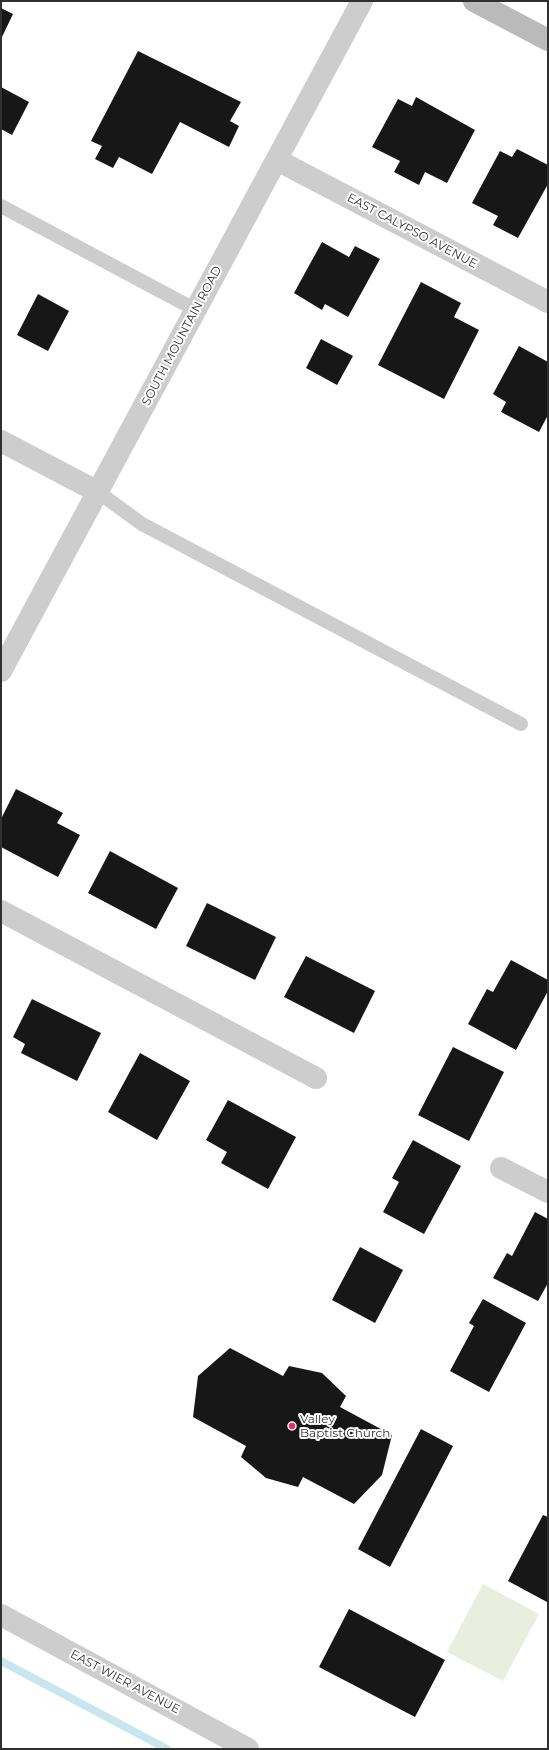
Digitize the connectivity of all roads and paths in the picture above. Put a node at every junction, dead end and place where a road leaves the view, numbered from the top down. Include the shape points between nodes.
1 (362, 1) edge
2 (474, 1) edge
3 (548, 40) edge
4 (277, 160) junction
5 (1, 206) edge
6 (548, 302) edge
7 (196, 310) junction
8 (1, 441) edge
9 (98, 492) junction
10 (1, 671) edge
11 (521, 724) dead end
12 (1, 911) edge
13 (316, 1078) dead end
14 (501, 1168) dead end
15 (548, 1192) edge
16 (1, 1615) edge
17 (248, 1749) edge

1 - 4 street, SOUTH MOUNTAIN ROAD
2 - 3 main road
4 - 6 street, EAST CALYPSO AVENUE
4 - 7 street, SOUTH MOUNTAIN ROAD
5 - 7 lane
7 - 9 street, SOUTH MOUNTAIN ROAD
8 - 9 street
9 - 10 street, SOUTH MOUNTAIN ROAD
9 - 11 lane via 142,524
12 - 13 street
14 - 15 street
16 - 17 street, EAST WIER AVENUE

